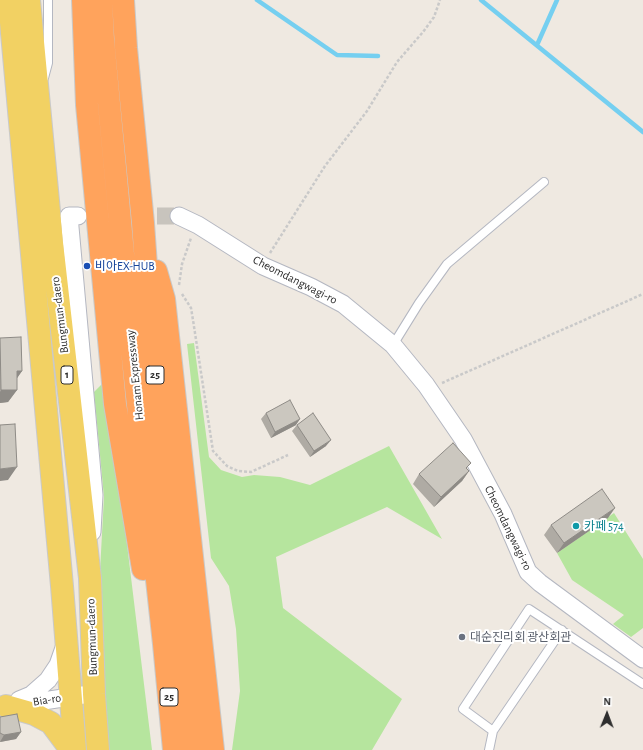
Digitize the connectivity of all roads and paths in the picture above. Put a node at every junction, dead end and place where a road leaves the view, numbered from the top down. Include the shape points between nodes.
1 (9, 0) edge
2 (29, 0) edge
3 (48, 0) edge
4 (83, 0) edge
5 (101, 0) edge
6 (123, 0) edge
7 (440, 0) edge
8 (38, 96) junction
9 (544, 182) dead end
10 (78, 216) dead end
11 (179, 216) tunnel mouth
12 (143, 223) junction
13 (198, 225) junction
14 (263, 266) junction
15 (643, 294) edge
16 (393, 345) junction
17 (429, 389) junction
18 (288, 455) dead end
19 (90, 578) junction
20 (562, 630) junction
21 (164, 644) junction
22 (65, 645) junction
23 (643, 659) edge
24 (643, 684) edge
25 (94, 694) junction
26 (70, 697) junction
27 (3, 707) edge
28 (493, 731) junction
29 (71, 750) edge
30 (74, 750) edge
31 (98, 750) edge
32 (174, 750) edge
33 (192, 750) edge
34 (214, 750) edge
35 (489, 750) edge

1 - 22 main road, Bungmun-daero / 1 via 62,586
2 - 8 main road, Bungmun-daero / 1
3 - 8 lane via 48,63
4 - 21 highway via 86,105 115,404 146,586
5 - 21 highway, Honam Expressway / 25 via 103,47 132,350
6 - 12 highway, Honam Expressway / 25
7 - 14 path via 434,17 396,62 367,111 324,166
8 - 19 main road, Bungmun-daero / 1
9 - 16 lane via 447,264
10 - 19 street via 69,216 94,495
11 - 13 street, Cheomdangwagi-ro
12 - 33 highway, Honam Expressway / 25 via 150,322
12 - 34 highway via 164,299
13 - 14 street, Cheomdangwagi-ro
13 - 18 path via 188,244 182,264 179,289 191,308 213,451 227,466 238,471 251,472
14 - 16 street, Cheomdangwagi-ro via 343,304
15 - 17 path
16 - 17 street, Cheomdangwagi-ro
17 - 23 street, Cheomdangwagi-ro via 463,439 503,514 528,572
19 - 25 main road, Bungmun-daero / 1
20 - 24 lane
20 - 28 lane
20 - 28 lane via 529,609 462,709
21 - 32 highway, Honam Expressway / 25
22 - 26 main road, Bungmun-daero / 1
22 - 27 street via 58,665 40,688
25 - 26 street, Bia-ro
25 - 31 main road, Bungmun-daero / 1
26 - 27 street, Bia-ro
26 - 30 main road, Bungmun-daero / 1
27 - 29 main road via 34,714 51,723
28 - 35 lane

